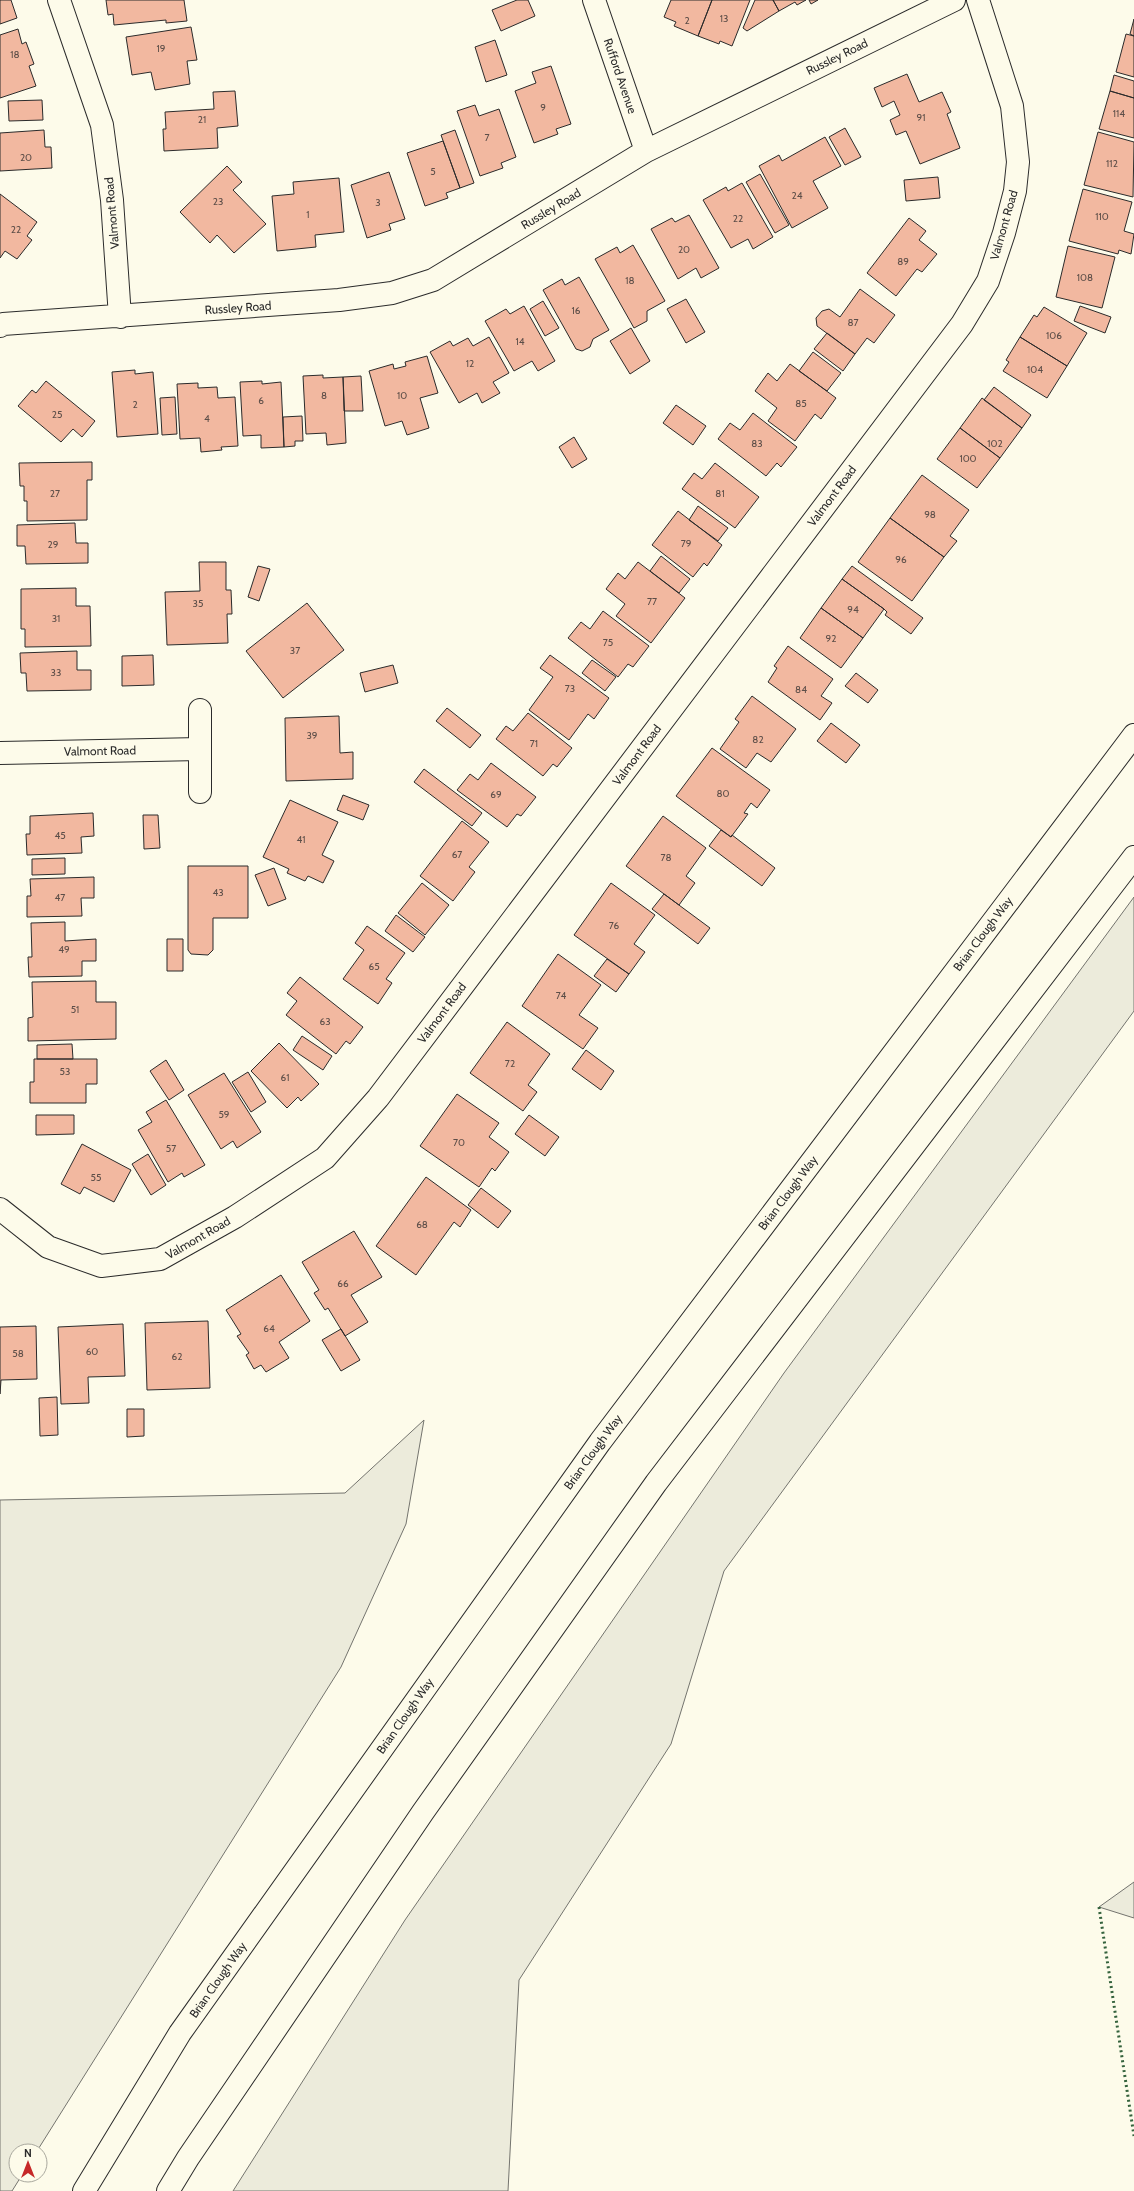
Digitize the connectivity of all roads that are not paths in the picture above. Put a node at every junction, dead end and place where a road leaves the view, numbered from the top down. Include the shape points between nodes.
1 (59, 0) edge
2 (594, 0) edge
3 (954, 0) edge
4 (978, 0) edge
5 (646, 152) junction
6 (120, 317) junction
7 (1, 325) edge
8 (200, 710) dead end
9 (1134, 735) edge
10 (200, 749) junction
11 (0, 753) edge
12 (200, 792) dead end
13 (1134, 857) edge
14 (0, 1209) edge
15 (84, 2191) edge
16 (168, 2191) edge

1 - 6 main road, Valmont Road via 102,126 112,200
2 - 5 main road, Rufford Avenue
3 - 5 main road, Russley Road
4 - 14 main road, Valmont Road via 1012,106 1018,162 1015,191 1008,219 988,281 957,330 378,1098 325,1158 235,1217 160,1259 101,1266 48,1247
5 - 6 main road, Russley Road via 433,280 392,293 339,300
6 - 7 main road
8 - 10 main road
9 - 15 main road, Brian Clough Way via 600,1442 180,2033
10 - 11 main road, Valmont Road
10 - 12 main road
13 - 16 main road via 656,1483 419,1819

